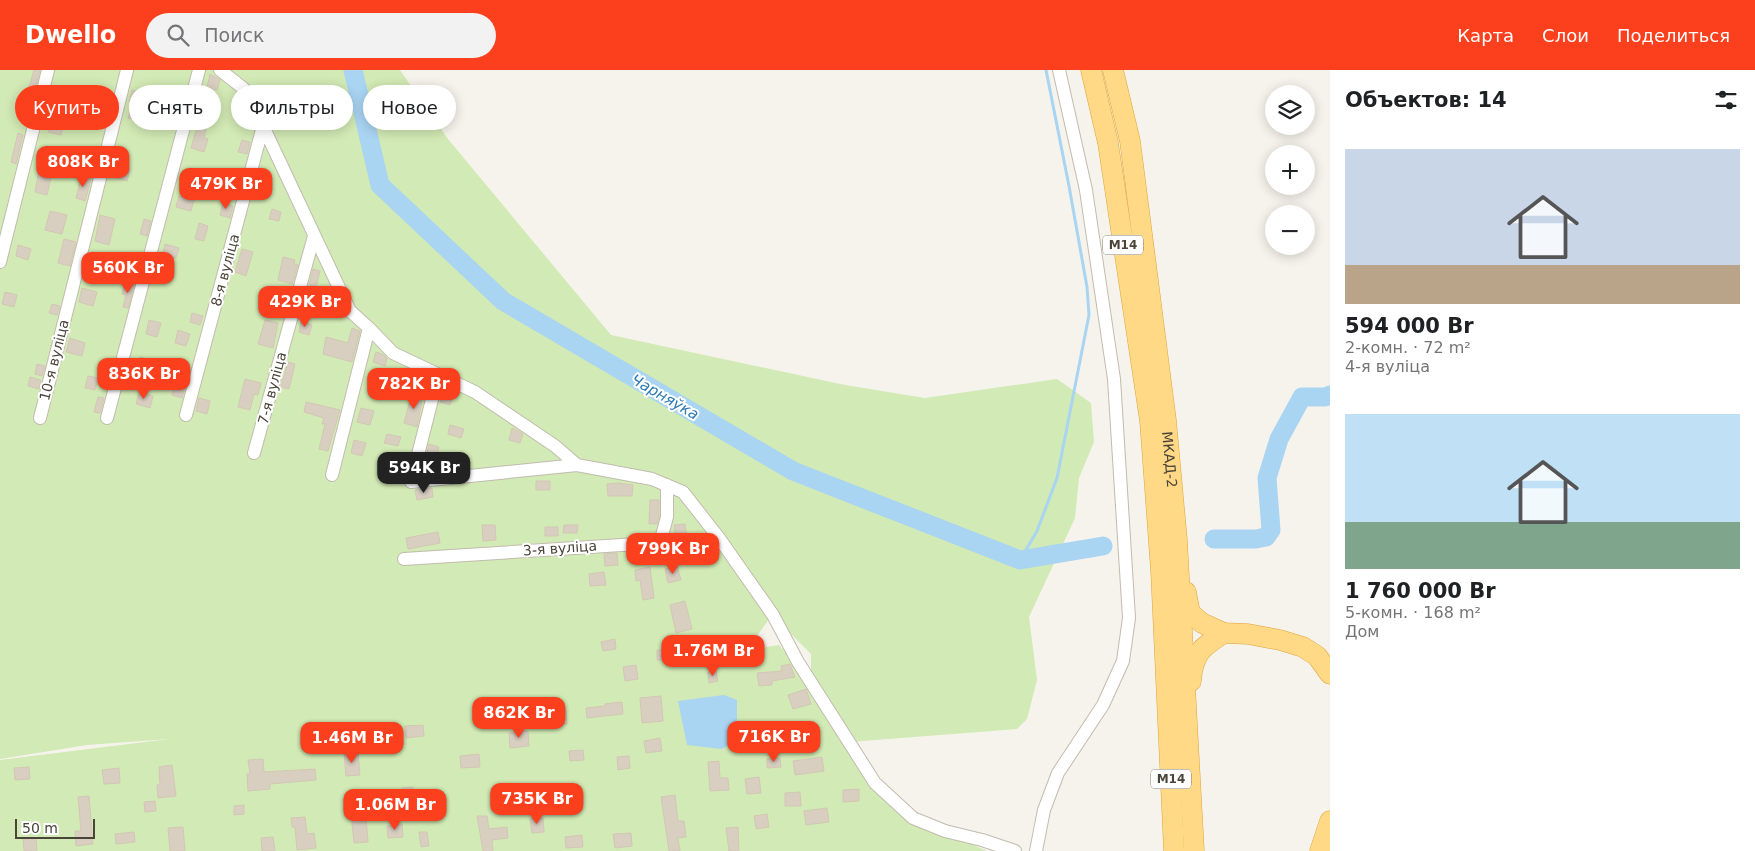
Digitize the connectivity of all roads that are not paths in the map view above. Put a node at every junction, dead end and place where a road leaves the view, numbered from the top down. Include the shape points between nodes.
1 (48, 70) edge
2 (127, 70) edge
3 (199, 70) edge
4 (220, 70) edge
5 (1059, 70) edge
6 (1091, 70) edge
7 (1113, 70) edge
8 (239, 85) edge
9 (262, 130) edge
10 (265, 130) edge
11 (314, 236) junction
12 (0, 262) edge
13 (369, 328) junction
14 (438, 376) junction
15 (186, 415) dead end
16 (40, 418) dead end
17 (107, 418) dead end
18 (254, 453) dead end
19 (577, 465) junction
20 (332, 475) dead end
21 (667, 485) junction
22 (1177, 540) junction
23 (404, 558) dead end
24 (1224, 633) junction
25 (1330, 674) edge
26 (1186, 725) junction
27 (1330, 821) edge
28 (1015, 851) edge
29 (1036, 851) edge
30 (1174, 851) edge
31 (1194, 851) edge
32 (1320, 851) edge

1 - 12 street
2 - 16 street, 10-я вуліца
3 - 17 street
4 - 8 street
5 - 29 street via 1086,190 1114,379 1129,618 1123,661 1104,705 1058,773 1044,810
6 - 30 highway, М14 via 1108,143 1150,421 1161,571
7 - 22 highway, МКАД-2 / М14 via 1130,141 1166,420
9 - 15 street, 8-я вуліца
10 - 11 street
11 - 13 street via 350,311
11 - 18 street, 7-я вуліца
13 - 14 street via 393,353
13 - 20 street
14 - 19 street via 475,392
14 - 19 street via 411,482
19 - 21 street via 652,478
21 - 23 street, 3-я вуліца via 667,517 661,539 637,544
21 - 28 street via 683,492 719,538 768,608 798,662 875,782 913,818 944,831
22 - 24 highway via 1190,613 1202,623
22 - 26 highway, МКАД-2 / М14
24 - 25 highway via 1280,640 1303,647 1318,656
24 - 26 highway via 1206,645 1195,659
26 - 31 highway, МКАД-2 / М14
27 - 32 highway

